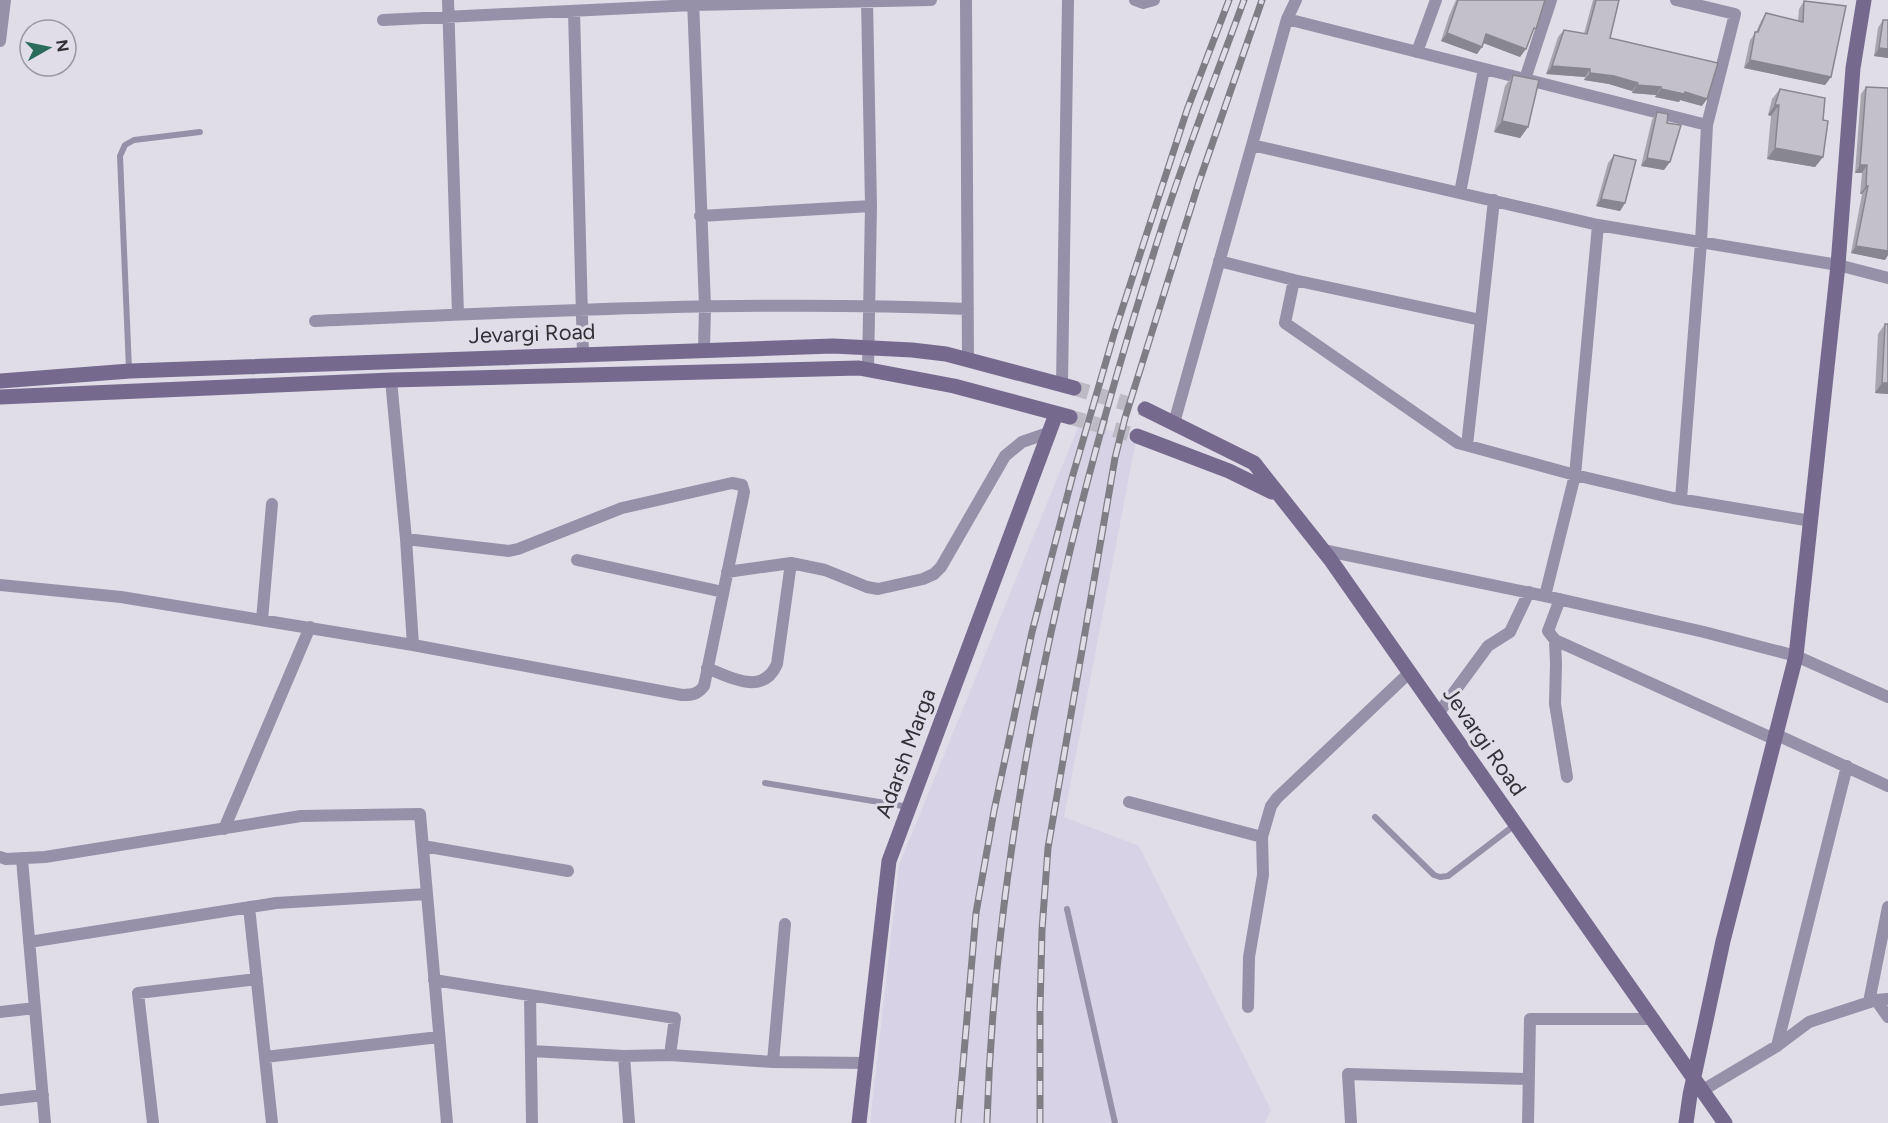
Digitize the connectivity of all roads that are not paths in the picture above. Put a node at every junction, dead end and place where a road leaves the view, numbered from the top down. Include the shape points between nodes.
1 (5, 0) edge
2 (447, 0) edge
3 (931, 0) edge
4 (966, 0) edge
5 (1068, 0) edge
6 (1135, 0) edge
7 (1154, 0) edge
8 (1296, 0) edge
9 (1436, 0) edge
10 (1551, 0) edge
11 (1676, 0) edge
12 (1737, 0) edge
13 (1864, 0) edge
14 (867, 1) edge
15 (693, 3) edge
16 (574, 11) junction
17 (1735, 14) junction
18 (448, 17) junction
19 (1287, 19) junction
20 (383, 20) dead end
21 (0, 41) edge
22 (1417, 52) junction
23 (1484, 69) junction
24 (1525, 79) junction
25 (1707, 125) junction
26 (200, 132) dead end
27 (1252, 145) junction
28 (1460, 193) junction
29 (1494, 200) junction
30 (871, 206) junction
31 (700, 216) junction
32 (1598, 225) junction
33 (1701, 242) junction
34 (1219, 261) junction
35 (1838, 265) junction
36 (1888, 278) edge
37 (1294, 280) junction
38 (868, 305) junction
39 (705, 306) junction
40 (583, 308) junction
41 (968, 309) junction
42 (458, 314) junction
43 (1481, 320) junction
44 (315, 321) dead end
45 (868, 347) junction
46 (704, 349) junction
47 (583, 354) junction
48 (968, 360) junction
49 (868, 369) junction
50 (129, 371) junction
51 (391, 380) junction
52 (0, 381) edge
53 (1068, 386) joint
54 (0, 397) edge
55 (1145, 409) tunnel mouth
56 (1174, 423) junction
57 (1048, 433) junction
58 (1137, 436) tunnel mouth
59 (1467, 446) junction
60 (1575, 475) junction
61 (1277, 494) junction
62 (1681, 499) junction
63 (272, 504) dead end
64 (1810, 520) junction
65 (406, 539) junction
66 (1323, 550) junction
67 (577, 560) dead end
68 (790, 563) junction
69 (727, 572) junction
70 (0, 585) edge
71 (723, 592) junction
72 (1529, 592) junction
73 (1545, 596) junction
74 (1560, 599) junction
75 (262, 620) junction
76 (310, 627) junction
77 (1555, 640) junction
78 (413, 645) junction
79 (1796, 656) junction
80 (707, 668) junction
81 (1409, 673) junction
82 (1888, 697) edge
83 (1438, 714) junction
84 (1774, 736) junction
85 (1847, 766) junction
86 (1567, 777) dead end
87 (765, 783) dead end
88 (1888, 786) edge
89 (1129, 802) dead end
90 (909, 807) junction
91 (1376, 817) dead end
92 (1516, 824) junction
93 (224, 828) junction
94 (1262, 837) junction
95 (423, 846) junction
96 (0, 857) edge
97 (22, 859) junction
98 (568, 871) dead end
99 (427, 894) junction
100 (249, 907) junction
101 (1888, 907) edge
102 (1067, 909) dead end
103 (785, 924) dead end
104 (29, 942) junction
105 (257, 979) junction
106 (434, 980) junction
107 (530, 996) junction
108 (1878, 1001) edge
109 (1248, 1007) dead end
110 (35, 1008) junction
111 (0, 1012) edge
112 (1888, 1017) edge
113 (1654, 1019) junction
114 (439, 1037) junction
115 (1777, 1046) junction
116 (531, 1051) junction
117 (670, 1055) junction
118 (624, 1056) junction
119 (265, 1057) junction
120 (773, 1062) junction
121 (866, 1063) junction
122 (1694, 1077) junction
123 (1528, 1078) junction
124 (1703, 1090) junction
125 (43, 1095) junction
126 (0, 1100) edge
127 (45, 1123) edge
128 (153, 1123) edge
129 (272, 1123) edge
130 (447, 1123) edge
131 (532, 1123) edge
132 (629, 1123) edge
133 (859, 1123) edge
134 (1115, 1123) edge
135 (1351, 1123) edge
136 (1528, 1123) edge
137 (1686, 1123) edge
138 (1725, 1123) edge

1 - 21 street
2 - 18 street
3 - 14 street
4 - 41 street
5 - 53 street
6 - 7 street
8 - 19 street
9 - 22 street
10 - 24 street
11 - 17 street
12 - 17 street
13 - 35 main road via 1853,68
14 - 15 street
14 - 30 street
15 - 16 street
15 - 31 street
16 - 18 street
16 - 40 street
17 - 25 street
18 - 20 street
18 - 42 street
19 - 22 street
19 - 27 street
22 - 23 street
23 - 24 street
23 - 28 street
24 - 25 street
25 - 33 street
26 - 50 lane via 134,140 120,156
27 - 28 street
27 - 34 street
28 - 29 street
29 - 32 street
29 - 43 street
30 - 31 street
30 - 38 street
31 - 39 street
32 - 33 street
32 - 60 street
33 - 35 street
33 - 62 street
34 - 37 street
34 - 56 street
35 - 36 street
35 - 64 main road
37 - 43 street
37 - 59 street via 1286,323
38 - 39 street
38 - 41 street
38 - 45 street
39 - 40 street
39 - 46 street
40 - 42 street
40 - 47 street
41 - 48 street
42 - 44 street
43 - 59 street
45 - 46 main road, Jevargi Road
45 - 48 main road, Jevargi Road
45 - 49 street
46 - 47 main road, Jevargi Road
47 - 50 main road, Jevargi Road
48 - 53 main road, Jevargi Road
49 - 51 main road
49 - 57 main road, Adarsh Marga via 954,386 1063,415
50 - 52 main road, Jevargi Road
51 - 54 main road
51 - 65 street
55 - 56 main road, Jevargi Road
56 - 61 main road, Jevargi Road via 1254,463
57 - 68 street via 1022,442 1005,456 934,574 878,589 825,570
57 - 90 main road, Adarsh Marga
58 - 61 main road
59 - 60 street
60 - 62 street
60 - 73 street
61 - 66 main road, Jevargi Road
62 - 64 street
63 - 75 street
64 - 79 main road
65 - 69 street via 509,551 622,508 739,483 743,497
65 - 78 street
66 - 72 street
66 - 81 main road, Jevargi Road
67 - 71 street
68 - 69 street
68 - 80 street via 777,664 772,674 764,681 749,682
69 - 71 street
70 - 75 street via 122,597
71 - 80 street
72 - 73 street
72 - 83 street via 1510,632 1488,646
73 - 74 street
74 - 77 street via 1548,631
74 - 79 street
75 - 76 street
76 - 78 street
76 - 93 street
77 - 84 street
77 - 86 street via 1555,704
78 - 80 street via 682,695 699,693
79 - 82 street
79 - 84 main road
81 - 83 main road, Jevargi Road
81 - 94 street via 1277,798
83 - 92 main road, Jevargi Road
84 - 85 street
84 - 122 main road
85 - 88 street
85 - 115 street
87 - 90 lane
89 - 94 street
90 - 121 main road, Adarsh Marga via 889,861
91 - 92 lane via 1440,877 1448,876
92 - 113 main road, Jevargi Road
93 - 95 street via 301,816 420,814
93 - 97 street
94 - 109 street via 1263,875 1249,957
95 - 98 street
95 - 99 street
96 - 97 street
97 - 104 street
99 - 100 street
99 - 106 street
100 - 104 street
100 - 105 street
101 - 108 street
102 - 134 lane
103 - 120 street
104 - 110 street
105 - 119 street
105 - 128 street via 138,993
106 - 107 street
106 - 114 street
107 - 116 street
107 - 117 street via 675,1018
108 - 112 street
108 - 115 street via 1809,1022
110 - 111 street
110 - 125 street
113 - 122 main road, Jevargi Road
113 - 123 street via 1530,1019
114 - 119 street
114 - 130 street
115 - 124 street
116 - 118 street
116 - 131 street
117 - 118 street
117 - 120 street
118 - 132 street
119 - 129 street
120 - 121 street
121 - 133 main road, Adarsh Marga
122 - 124 main road, Jevargi Road
122 - 137 main road
123 - 135 street via 1348,1074
123 - 136 street
124 - 138 main road, Jevargi Road
125 - 126 street
125 - 127 street

